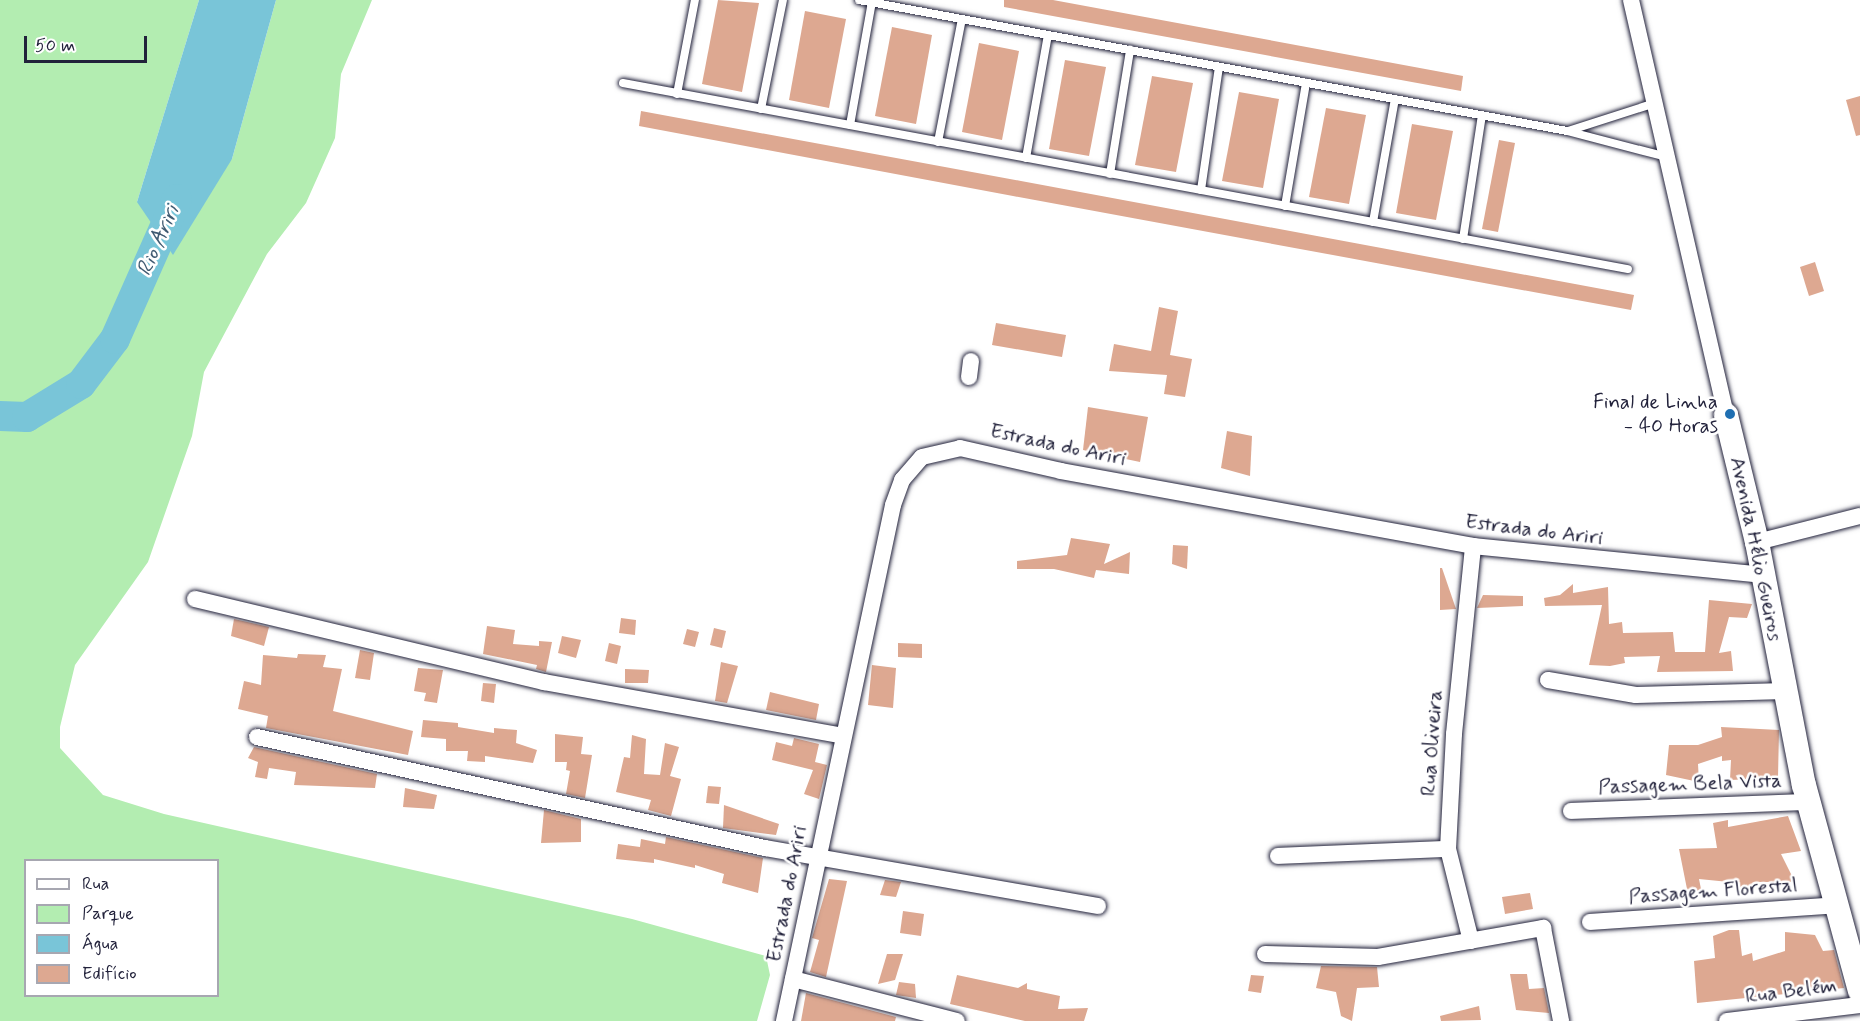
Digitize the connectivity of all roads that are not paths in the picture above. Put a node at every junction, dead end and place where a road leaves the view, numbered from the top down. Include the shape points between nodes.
1 (695, 0) edge
2 (783, 0) edge
3 (859, 0) edge
4 (1630, 0) edge
5 (872, 2) junction
6 (962, 19) junction
7 (1048, 35) junction
8 (1130, 50) junction
9 (1219, 67) junction
10 (623, 83) dead end
11 (1306, 83) junction
12 (677, 94) junction
13 (1395, 99) junction
14 (1654, 103) junction
15 (761, 109) junction
16 (1482, 115) junction
17 (850, 125) junction
18 (1567, 131) junction
19 (938, 142) junction
20 (1667, 157) junction
21 (1026, 158) junction
22 (1110, 174) junction
23 (1201, 190) junction
24 (1285, 206) junction
25 (1373, 222) junction
26 (1463, 239) junction
27 (1628, 269) dead end
28 (1726, 415) joint
29 (1860, 516) edge
30 (1757, 542) junction
31 (1473, 546) junction
32 (1764, 575) junction
33 (195, 599) dead end
34 (1548, 680) dead end
35 (1786, 691) junction
36 (843, 736) junction
37 (257, 737) dead end
38 (1810, 802) junction
39 (1572, 811) dead end
40 (1448, 849) junction
41 (815, 856) junction
42 (1278, 856) dead end
43 (1839, 905) junction
44 (1098, 906) dead end
45 (1590, 922) dead end
46 (1471, 941) junction
47 (1266, 954) dead end
48 (793, 979) junction
49 (1860, 991) edge
50 (1860, 1005) edge
51 (784, 1021) edge
52 (957, 1021) edge
53 (1561, 1021) edge
54 (1727, 1021) edge

1 - 12 lane
2 - 15 lane
3 - 5 lane
4 - 14 street, Avenida Hélio Gueiros
5 - 6 lane
5 - 17 lane
6 - 7 lane
6 - 19 lane
7 - 8 lane
7 - 21 lane
8 - 9 lane
8 - 22 lane
9 - 11 lane
9 - 23 lane
10 - 12 lane
11 - 13 lane
11 - 24 lane
12 - 15 lane
13 - 16 lane
13 - 25 lane
14 - 18 lane
14 - 20 street, Avenida Hélio Gueiros
15 - 17 lane
16 - 18 lane
16 - 26 lane
17 - 19 lane
18 - 20 lane
19 - 21 lane
20 - 28 street, Avenida Hélio Gueiros
21 - 22 lane
22 - 23 lane
23 - 24 lane
24 - 25 lane
25 - 26 lane
26 - 27 lane
28 - 30 main road, Avenida Hélio Gueiros
29 - 30 street
30 - 32 main road, Avenida Hélio Gueiros
31 - 32 street, Estrada do Ariri
31 - 36 street, Estrada do Ariri via 1061,471 971,449 938,451 912,466 893,505
31 - 40 street, Rua Oliveira via 1454,734
32 - 35 main road, Avenida Hélio Gueiros
33 - 36 street via 533,679
34 - 35 street via 1636,695
35 - 38 main road, Avenida Hélio Gueiros
36 - 41 street, Estrada do Ariri
37 - 41 street
38 - 39 street, Passagem Bela Vista
38 - 43 main road, Avenida Hélio Gueiros
40 - 42 street
40 - 46 street, Rua Oliveira
41 - 44 street
41 - 48 street, Estrada do Ariri
43 - 45 street, Passagem Florestal
43 - 49 main road, Avenida Hélio Gueiros
46 - 47 street via 1378,957
46 - 53 street via 1543,928
48 - 51 street, Estrada do Ariri
48 - 52 street
50 - 54 street, Rua Belém

